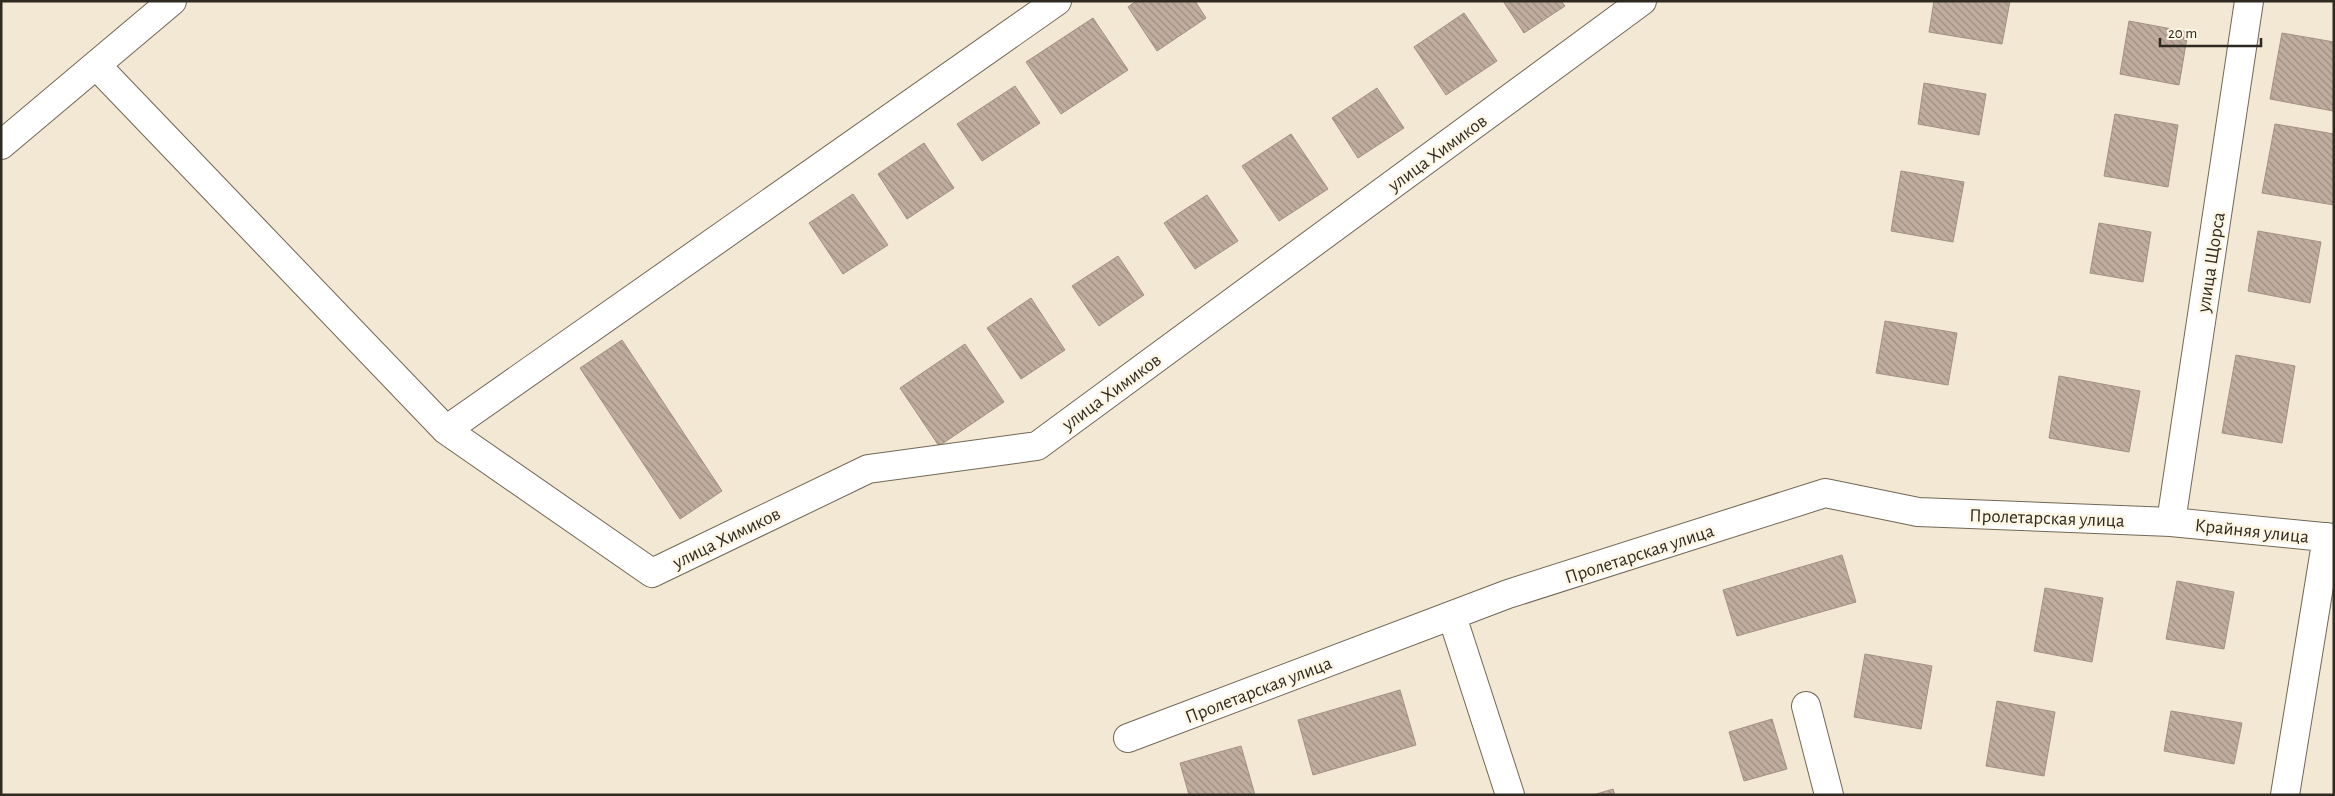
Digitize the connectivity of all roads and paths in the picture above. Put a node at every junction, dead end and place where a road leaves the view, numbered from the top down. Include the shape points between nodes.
1 (172, 1) edge
2 (1057, 1) edge
3 (1642, 1) edge
4 (2249, 1) edge
5 (96, 65) junction
6 (1, 145) edge
7 (446, 430) junction
8 (2171, 522) junction
9 (2331, 537) edge
10 (1452, 616) junction
11 (1806, 706) dead end
12 (1128, 738) dead end
13 (1510, 795) edge
14 (1829, 795) edge
15 (2285, 795) edge

1 - 5 street
2 - 7 street
3 - 7 street, улица Химиков via 1037,446 868,469 652,572
4 - 8 street, улица Щорса
5 - 6 street
5 - 7 street
8 - 9 street, Крайняя улица
8 - 10 street, Пролетарская улица via 1918,512 1825,493 1508,594
9 - 15 street
10 - 12 street, Пролетарская улица
10 - 13 street
11 - 14 street

